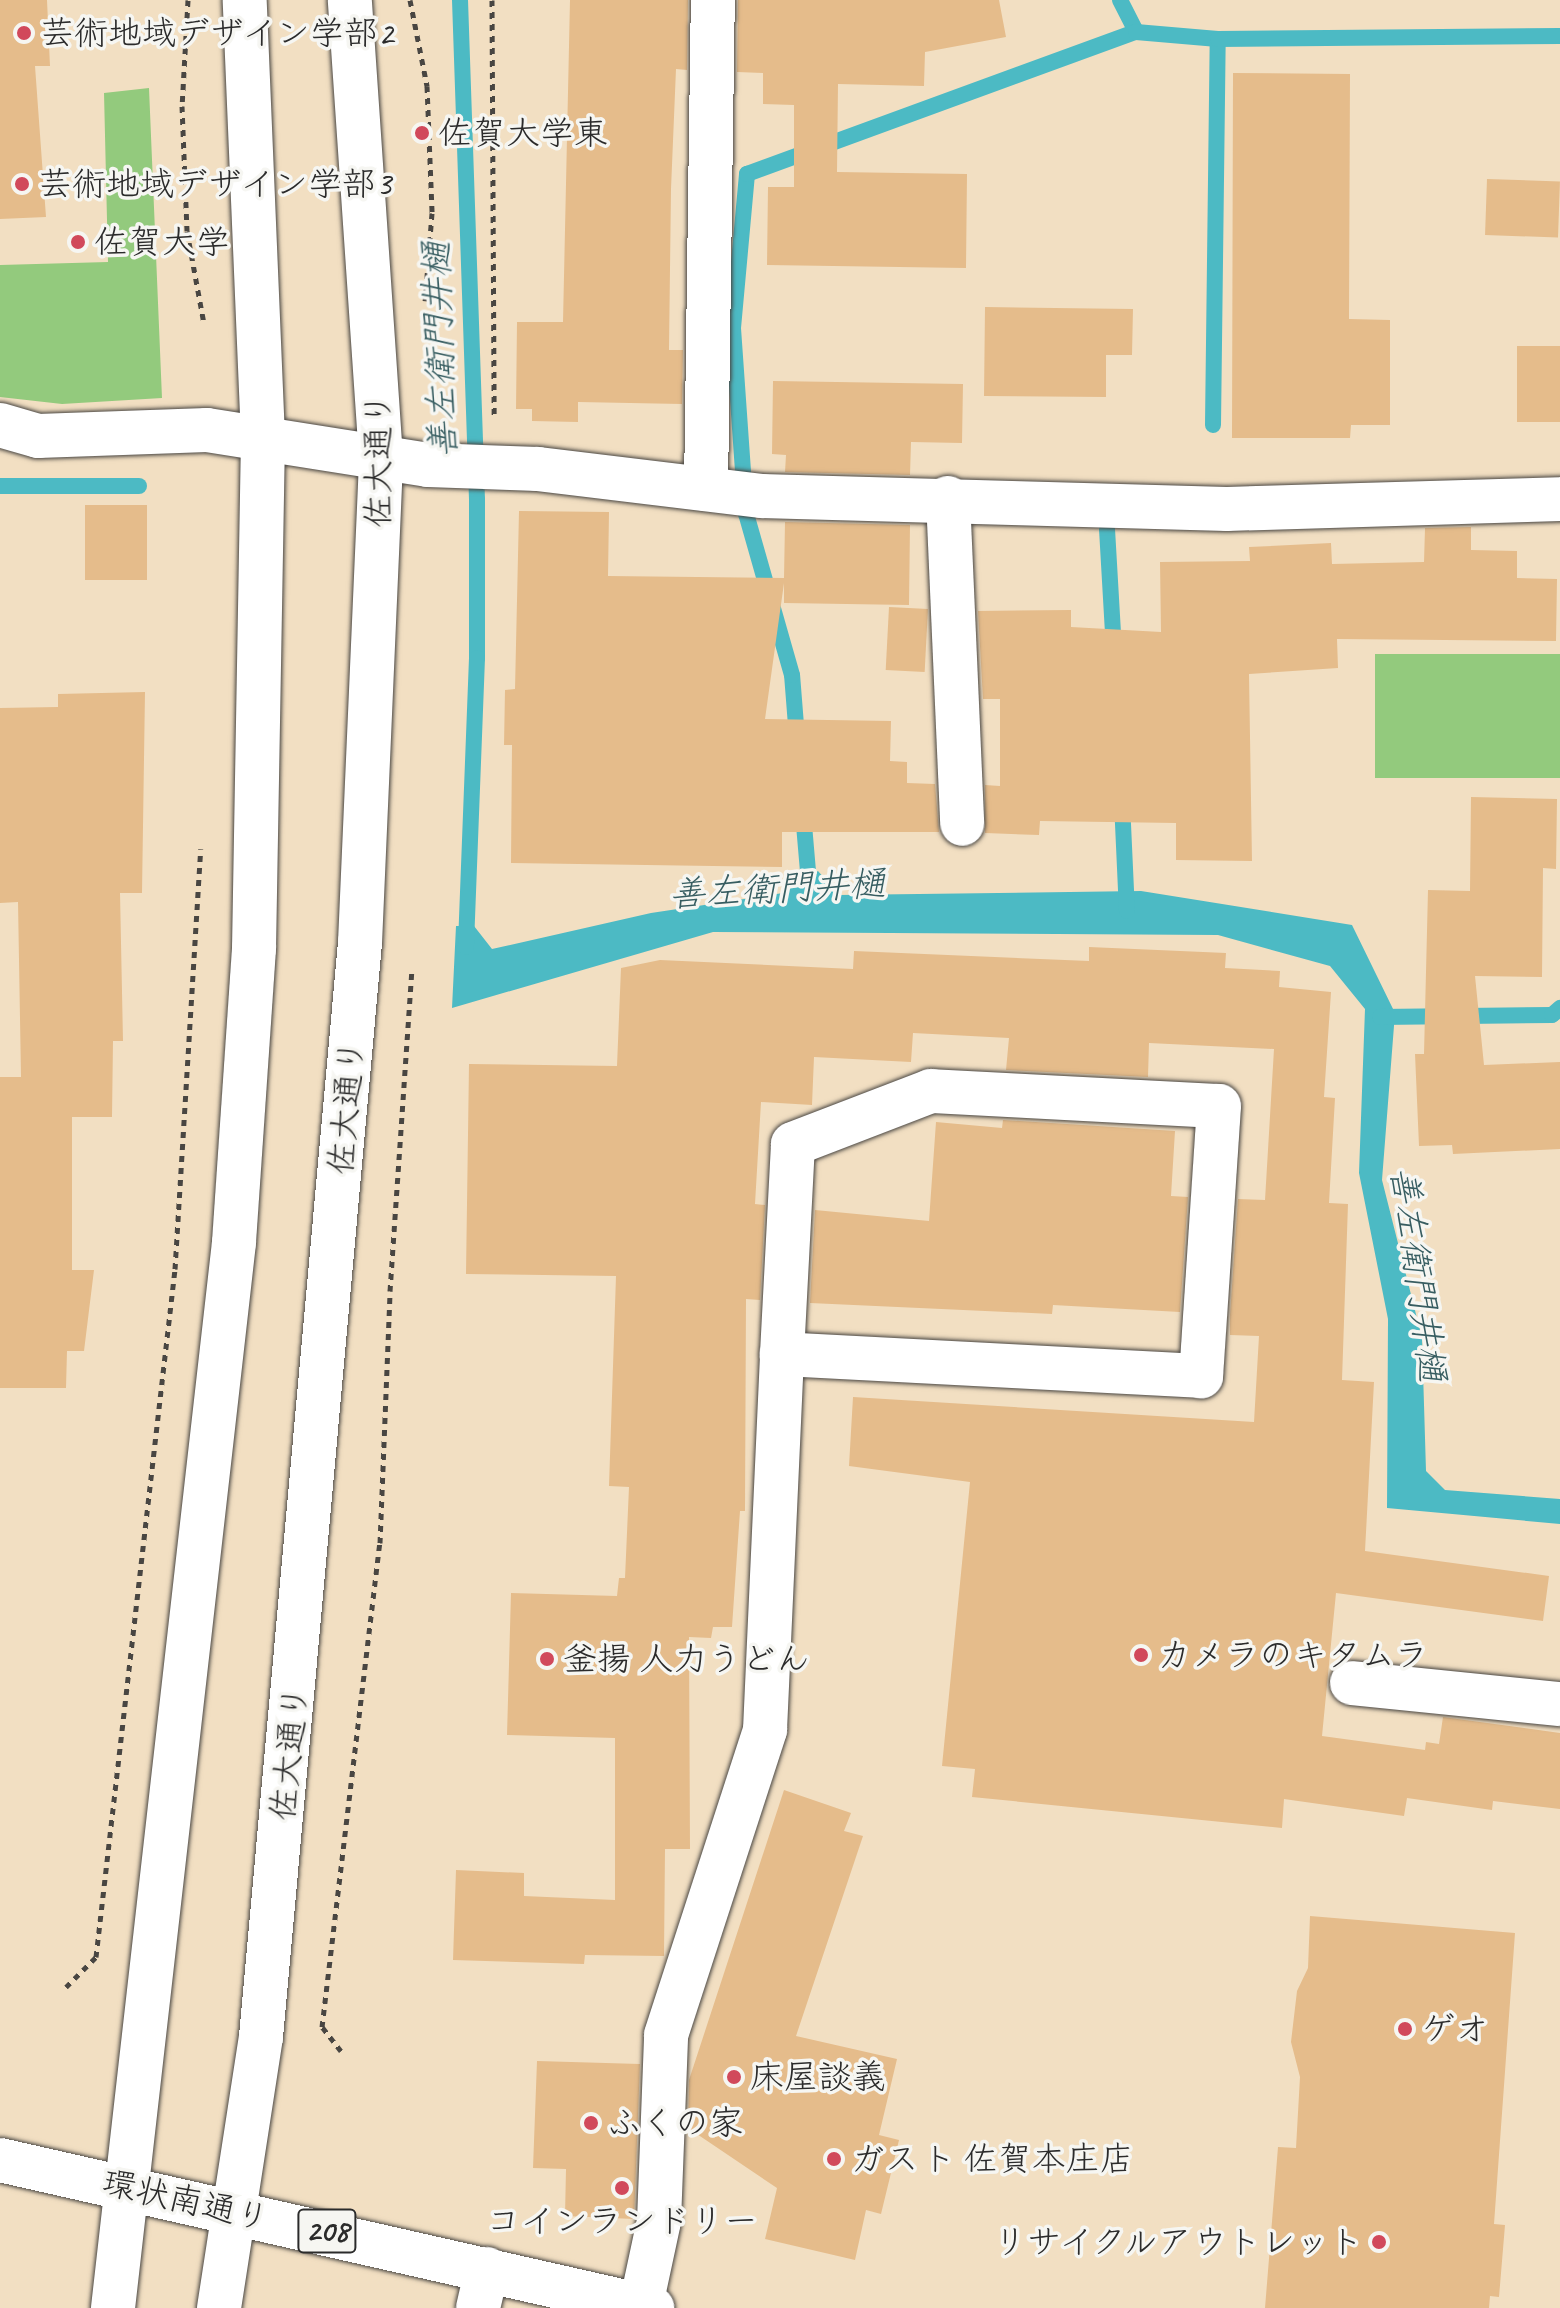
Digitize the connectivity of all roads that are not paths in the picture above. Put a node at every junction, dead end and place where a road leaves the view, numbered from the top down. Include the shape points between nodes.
1 (245, 0) edge
2 (350, 0) edge
3 (713, 0) edge
4 (0, 425) edge
5 (263, 438) junction
6 (381, 458) junction
7 (732, 493) junction
8 (948, 498) junction
9 (1560, 499) edge
10 (962, 824) dead end
11 (782, 1354) junction
12 (1352, 1683) dead end
13 (1560, 1704) edge
14 (0, 2160) edge
15 (128, 2186) junction
16 (235, 2211) junction
17 (482, 2288) edge
18 (647, 2306) edge
19 (113, 2308) edge
20 (219, 2308) edge

1 - 5 main road
2 - 6 main road, 佐大通り
3 - 7 main road
4 - 5 main road via 38,436 207,430
5 - 6 main road
5 - 15 main road via 254,949 235,1226
6 - 7 main road
6 - 16 main road, 佐大通り via 360,943 302,1624 261,2037
7 - 8 main road
8 - 9 main road via 1227,509
8 - 10 main road
11 - 11 main road via 793,1144 931,1091 1219,1106 1201,1376
11 - 18 main road via 765,1730 666,2035 659,2221
12 - 13 main road
14 - 15 main road, 環状南通り / 208
15 - 16 main road, 環状南通り / 208
15 - 19 main road
16 - 17 main road, 環状南通り / 208
16 - 20 main road, 佐大通り
17 - 18 main road, 環状南通り / 208

